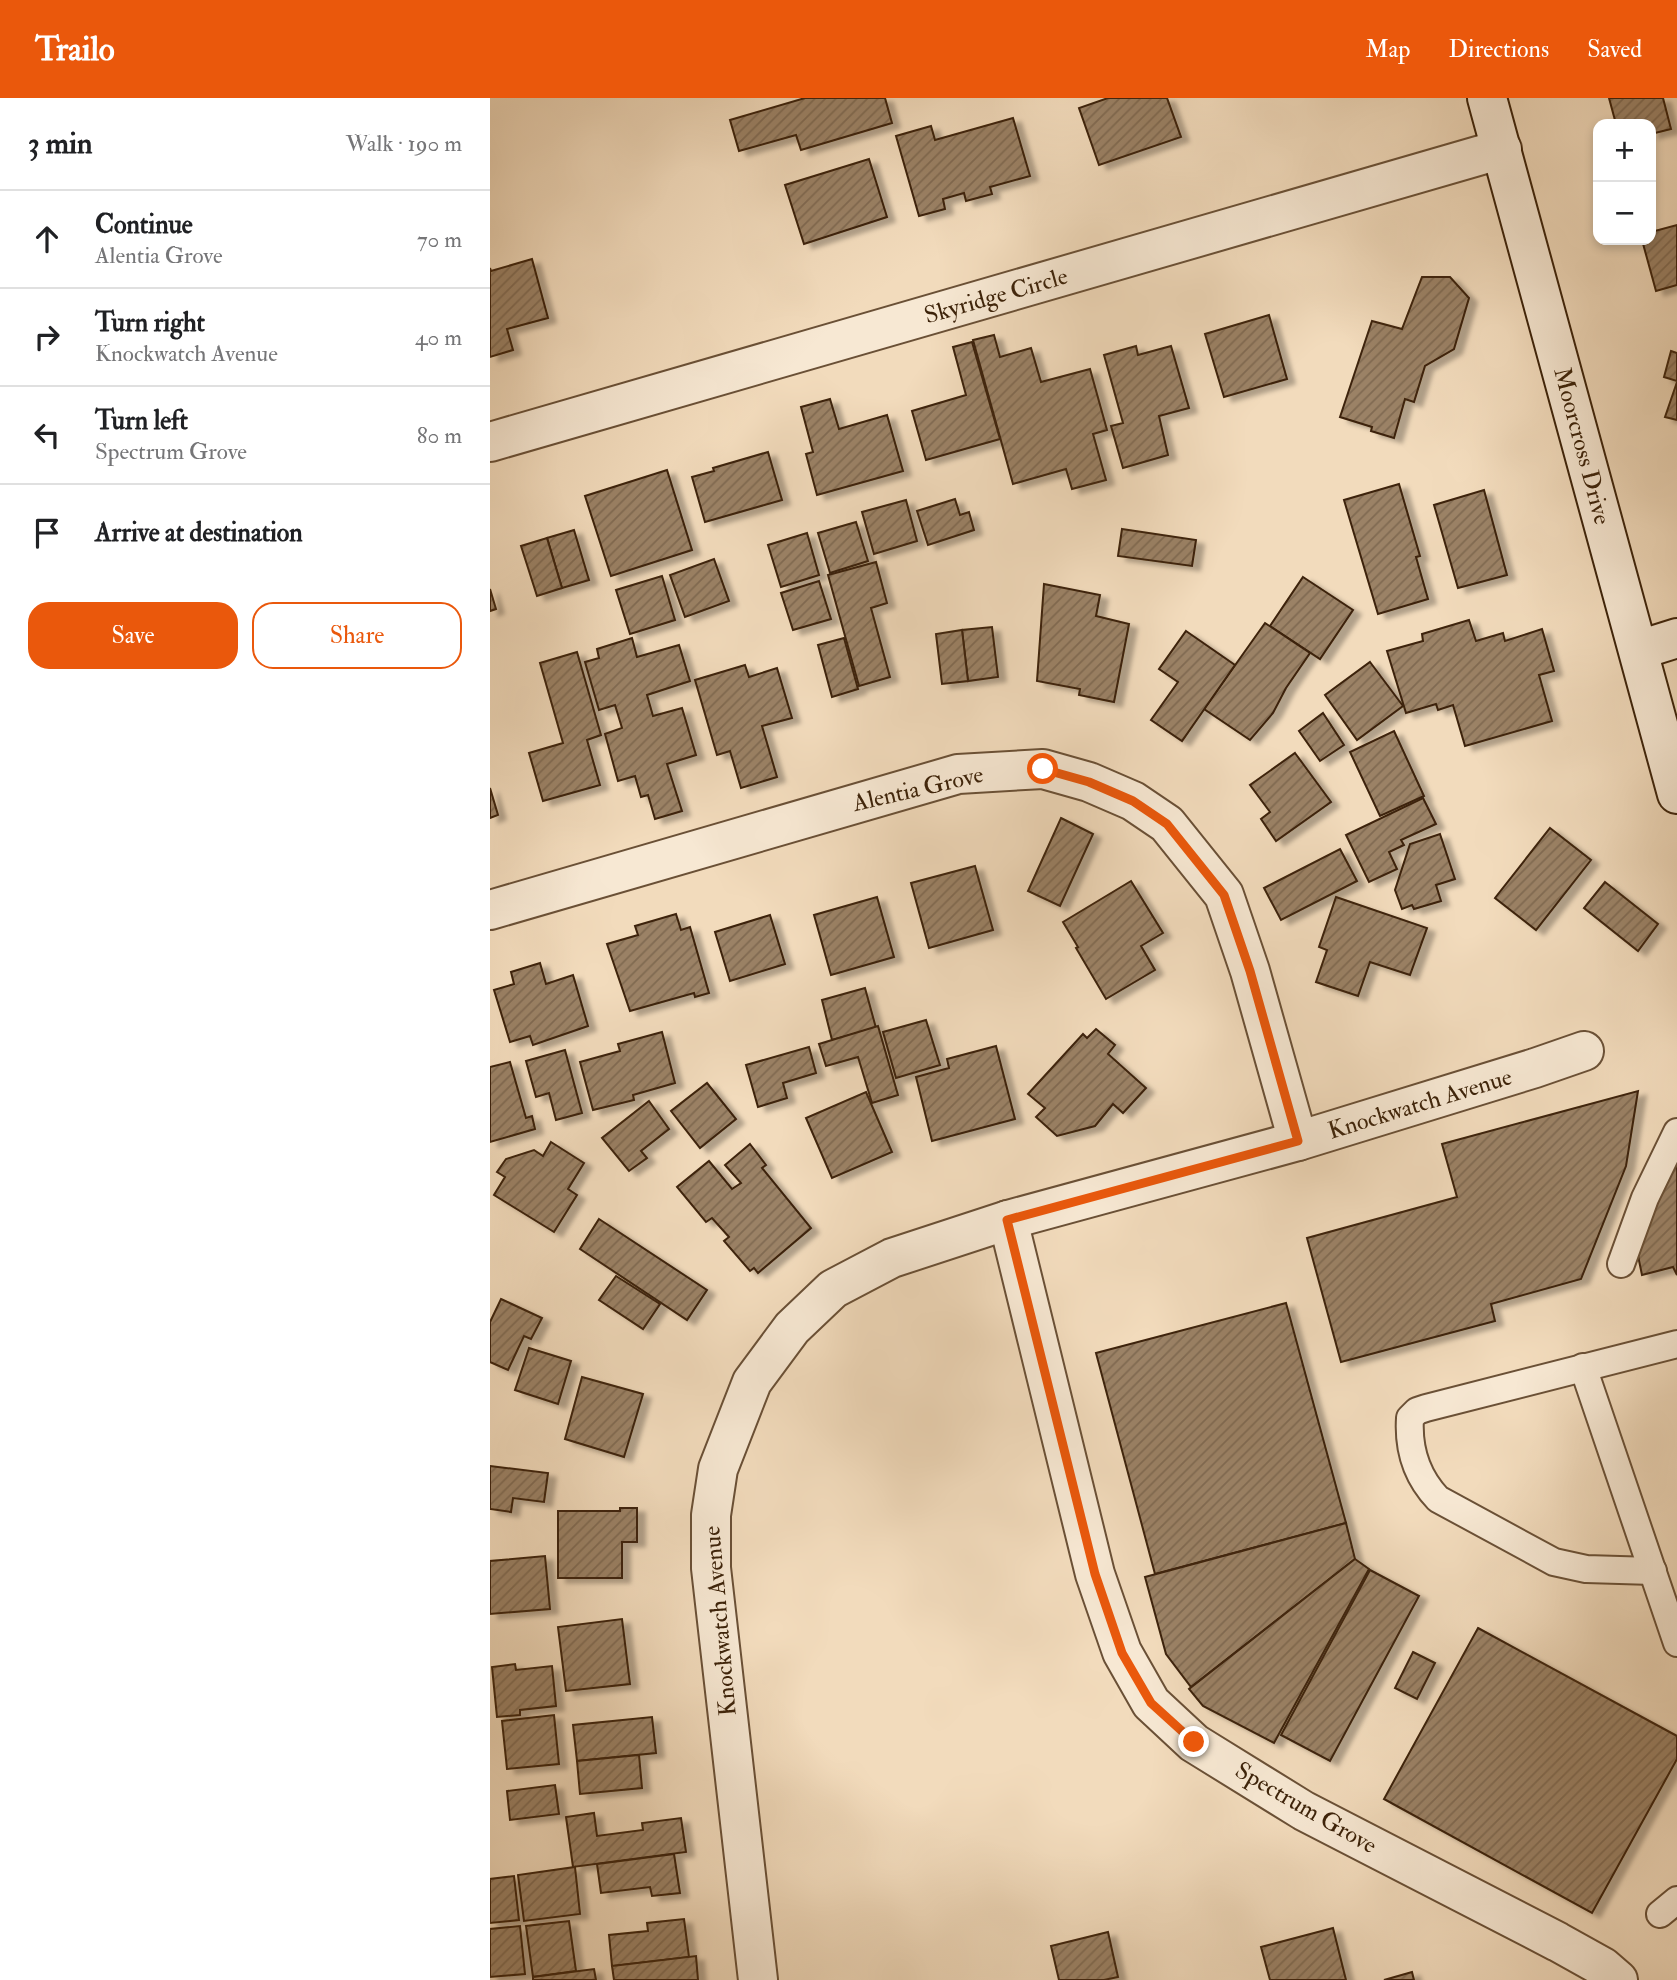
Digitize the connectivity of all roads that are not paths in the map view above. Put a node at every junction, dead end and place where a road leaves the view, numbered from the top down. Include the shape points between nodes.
1 (1487, 98) edge
2 (1502, 149) junction
3 (490, 442) edge
4 (1677, 638) edge
5 (1639, 650) junction
6 (1677, 794) edge
7 (490, 910) edge
8 (1584, 1051) dead end
9 (1677, 1132) edge
10 (1298, 1141) junction
11 (1007, 1220) junction
12 (1621, 1264) dead end
13 (1677, 1344) edge
14 (1583, 1367) junction
15 (1653, 1571) junction
16 (1677, 1643) edge
17 (758, 1980) edge
18 (1618, 1980) edge

1 - 2 street, Moorcross Drive
2 - 3 street, Skyridge Circle
2 - 5 street, Moorcross Drive
4 - 5 street
5 - 6 street, Moorcross Drive
7 - 10 street, Alentia Grove via 958,774 1043,769 1089,782 1133,801 1167,824 1224,895
8 - 10 street, Knockwatch Avenue
9 - 12 lane via 1644,1198
10 - 11 street, Knockwatch Avenue
11 - 17 street, Knockwatch Avenue via 892,1258 833,1289 792,1328 752,1382 718,1469 711,1515 711,1568
11 - 18 street, Spectrum Grove via 1095,1574 1122,1653 1151,1703 1194,1742 1304,1811 1558,1942
13 - 14 lane
14 - 15 lane
14 - 15 lane via 1417,1411 1410,1418 1417,1470 1438,1499 1554,1562 1586,1569
15 - 16 lane

